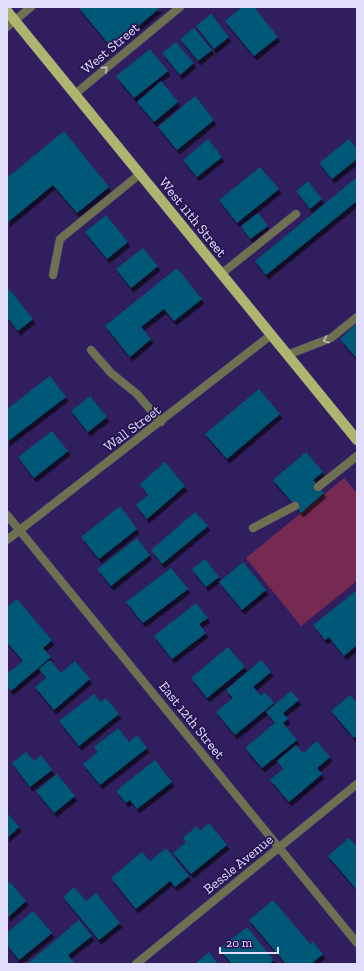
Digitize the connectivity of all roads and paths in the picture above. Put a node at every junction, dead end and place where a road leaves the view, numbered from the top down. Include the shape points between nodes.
1 (31, 7) edge
2 (180, 7) edge
3 (7, 11) edge
4 (11, 23) edge
5 (75, 94) junction
6 (140, 174) junction
7 (296, 214) dead end
8 (221, 274) junction
9 (53, 275) dead end
10 (357, 317) edge
11 (271, 335) junction
12 (91, 350) dead end
13 (287, 355) junction
14 (160, 422) junction
15 (357, 440) edge
16 (357, 456) edge
17 (318, 487) dead end
18 (294, 506) dead end
19 (7, 515) edge
20 (253, 528) dead end
21 (19, 530) junction
22 (7, 540) edge
23 (357, 784) edge
24 (280, 847) junction
25 (357, 943) edge
26 (136, 964) edge

1 - 4 street
5 -> 2 street, West Street
3 - 4 main road, West 11th Street
4 - 5 main road, West 11th Street
5 - 6 main road, West 11th Street
6 - 8 main road, West 11th Street
6 - 9 street via 60,239
7 - 8 street
8 - 11 main road, West 11th Street
10 -> 13 street via 331,338
11 - 13 main road, West 11th Street
11 - 14 street, Wall Street
12 - 14 street via 111,373 137,394
13 - 15 main road, West 11th Street
14 - 21 street, Wall Street
16 - 17 street
18 - 20 street
19 - 21 street, East 12th Street
21 - 22 street, Wall Street
21 - 24 street, East 12th Street
23 - 24 street, Bessle Avenue
24 - 25 street, East 12th Street
24 - 26 street, Bessle Avenue

